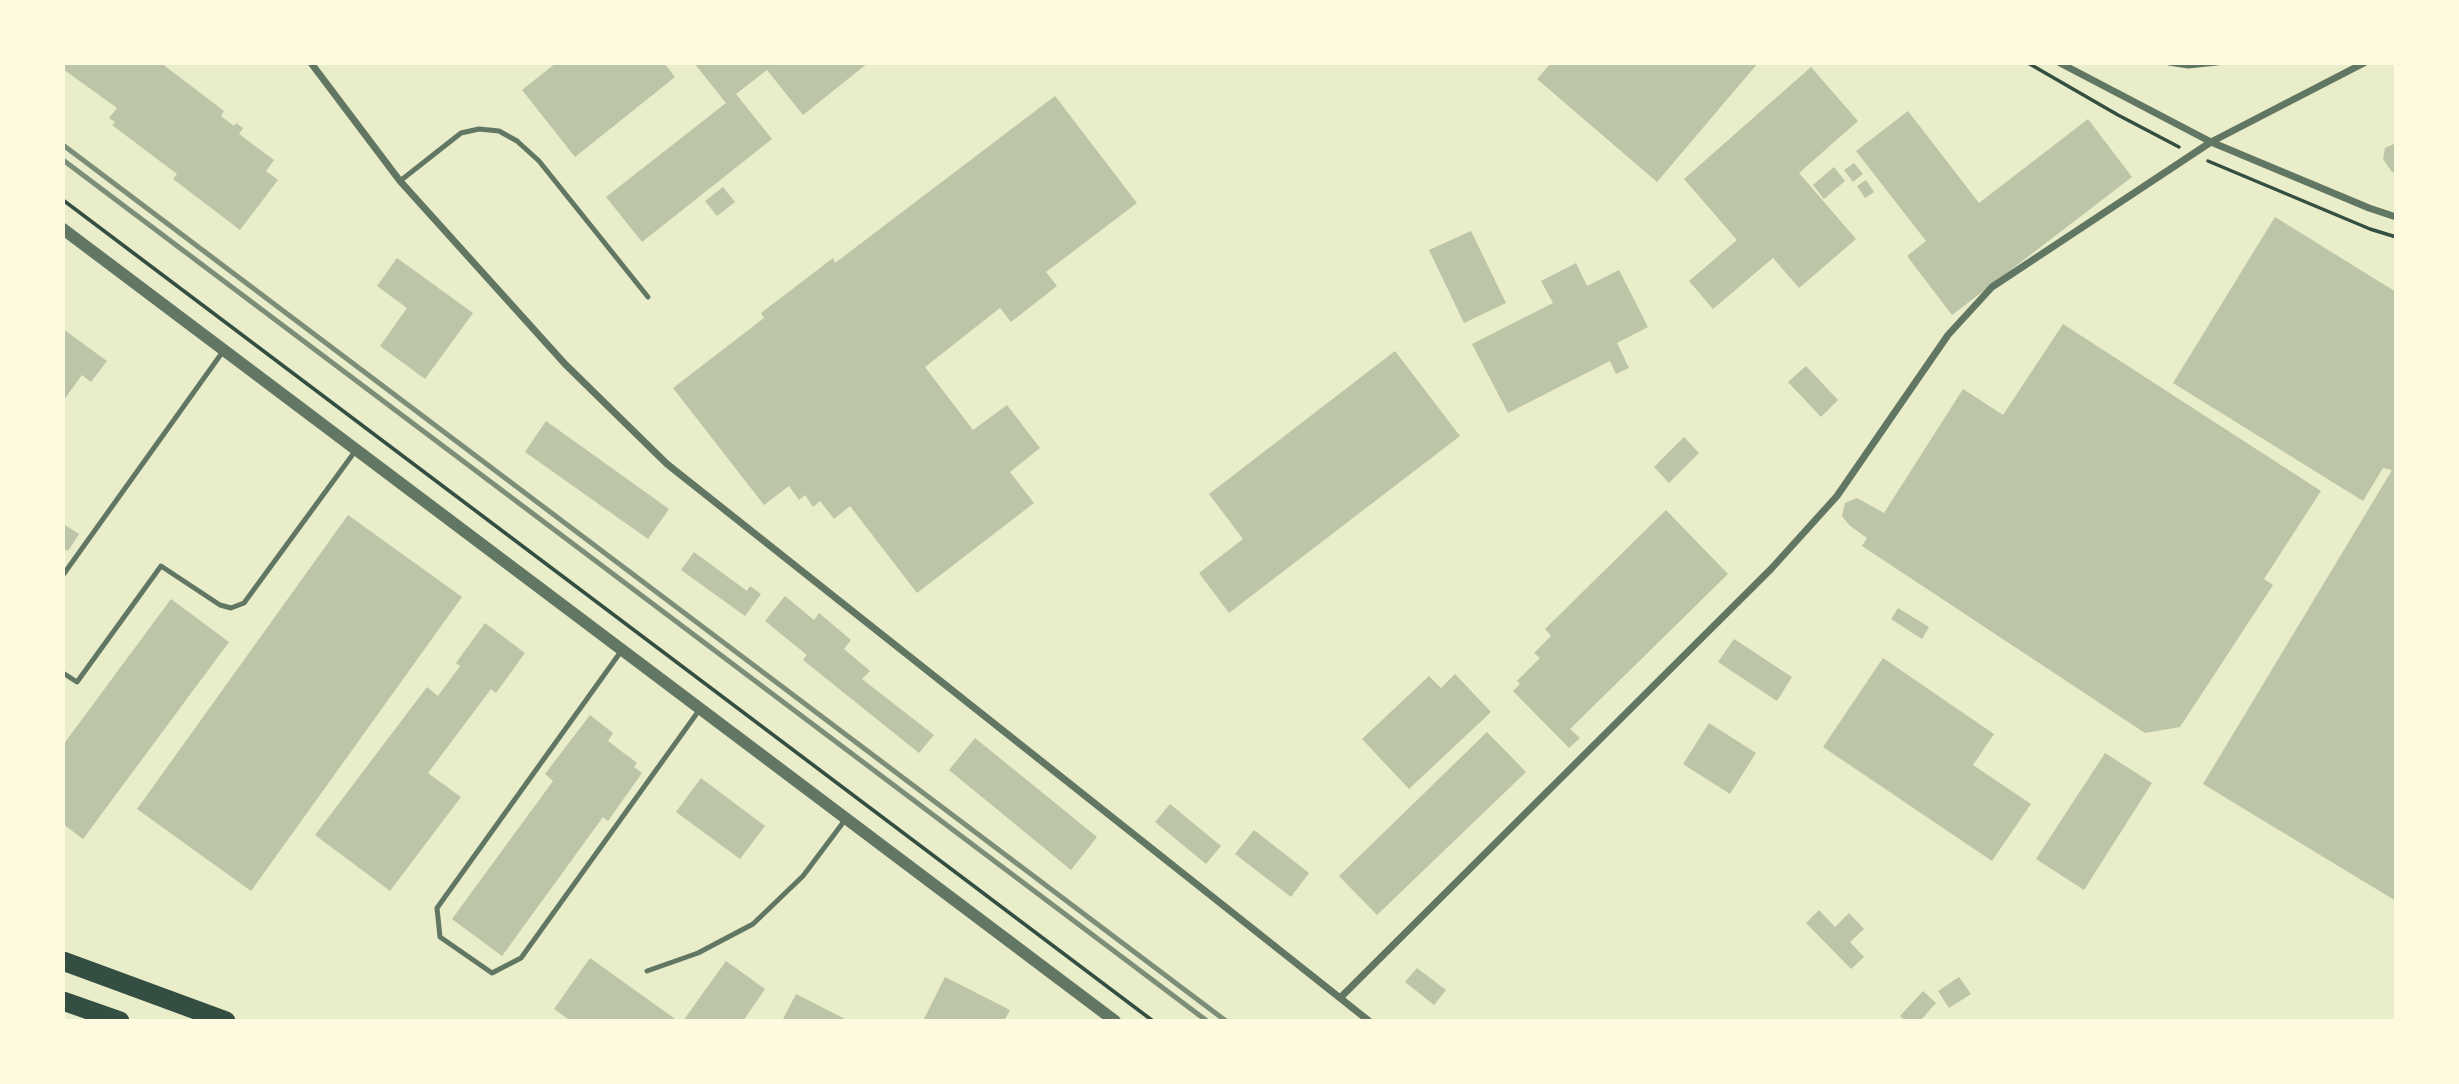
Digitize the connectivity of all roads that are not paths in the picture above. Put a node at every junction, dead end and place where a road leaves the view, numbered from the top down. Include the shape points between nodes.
1 (311, 63) edge
2 (2060, 63) edge
3 (2169, 63) edge
4 (2217, 63) edge
5 (2364, 63) edge
6 (2211, 142) junction
7 (400, 181) junction
8 (2396, 216) edge
9 (63, 229) edge
10 (648, 297) dead end
11 (224, 350) junction
12 (356, 450) junction
13 (63, 575) edge
14 (622, 650) junction
15 (63, 673) edge
16 (701, 709) junction
17 (846, 818) junction
18 (63, 961) edge
19 (647, 971) dead end
20 (1340, 998) junction
21 (63, 1001) edge
22 (120, 1021) edge
23 (226, 1021) edge
24 (1115, 1021) edge
25 (1369, 1021) edge

1 - 7 street
2 - 6 street
3 - 4 lane
5 - 6 street
6 - 8 street
6 - 20 street via 1992,287 1948,335 1837,496 1771,569
7 - 10 lane via 461,133 499,131 539,161
7 - 20 street via 565,364 667,464
9 - 11 street
11 - 12 street
11 - 13 lane
12 - 14 street
12 - 15 lane via 244,603 220,606 161,566 77,682
14 - 16 street
14 - 16 lane via 437,908 440,937 492,973 521,958
16 - 17 street
17 - 19 lane via 803,876 753,924 698,953
17 - 24 street
18 - 23 highway
20 - 25 street
21 - 22 highway

